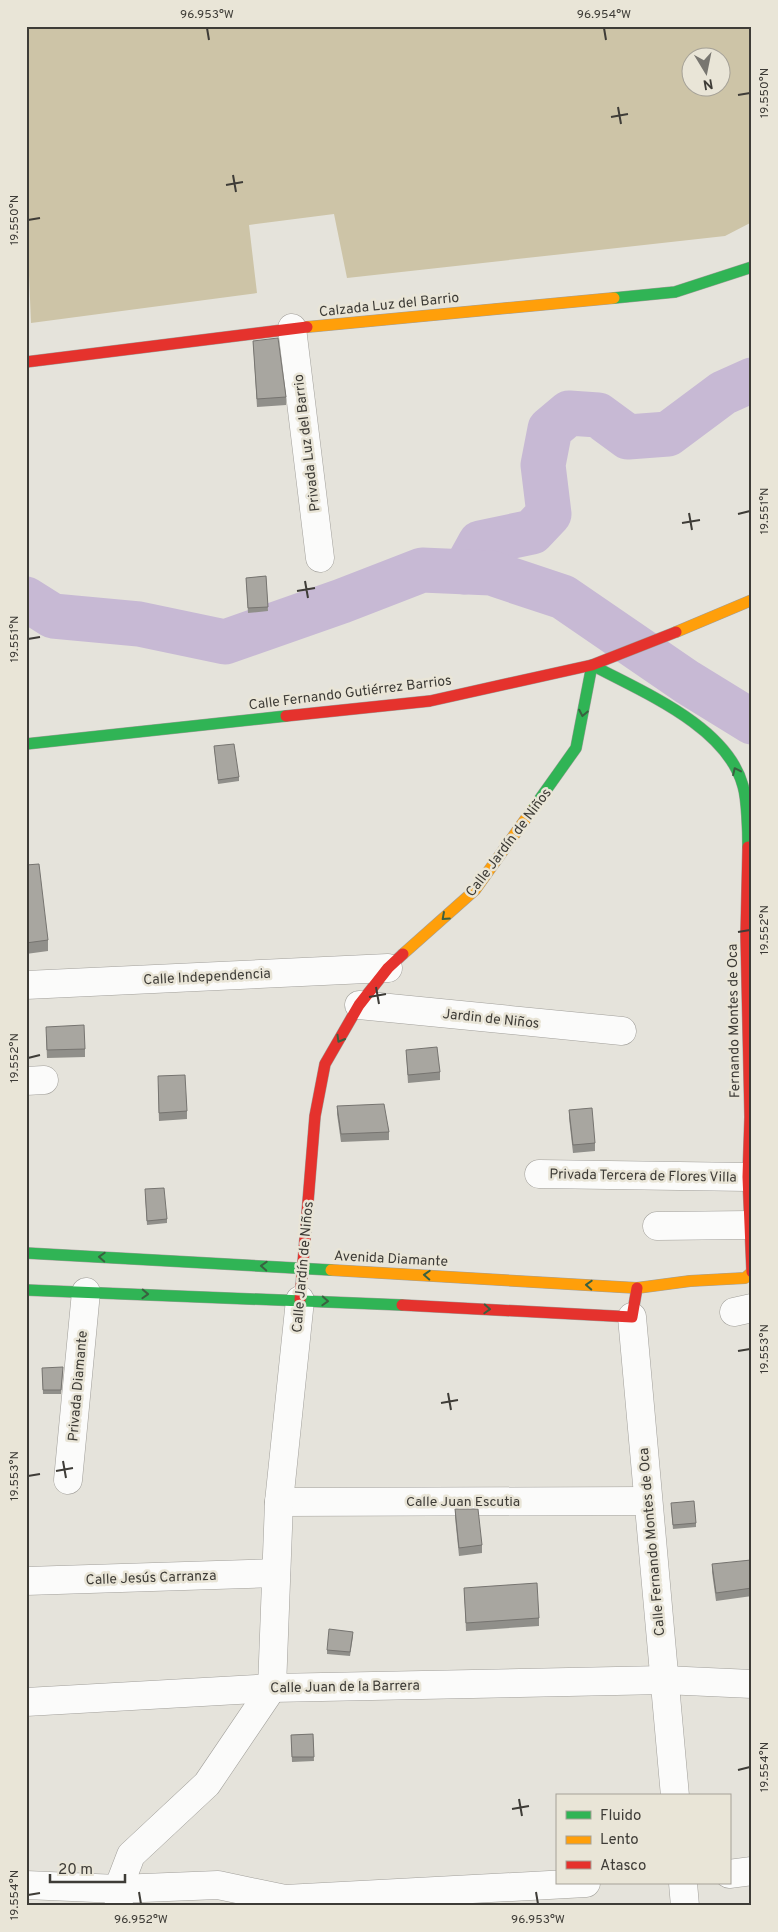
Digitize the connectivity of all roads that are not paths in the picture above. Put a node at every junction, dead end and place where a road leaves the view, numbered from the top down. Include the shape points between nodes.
1 (752, 267) edge
2 (292, 328) junction
3 (26, 362) edge
4 (320, 558) dead end
5 (752, 600) edge
6 (592, 665) junction
7 (26, 744) edge
8 (750, 840) edge
9 (388, 968) junction
10 (26, 985) edge
11 (359, 1005) junction
12 (750, 1015) edge
13 (622, 1031) dead end
14 (751, 1117) edge
15 (539, 1174) dead end
16 (748, 1177) junction
17 (750, 1225) junction
18 (657, 1226) dead end
19 (26, 1253) edge
20 (301, 1268) junction
21 (752, 1273) edge
22 (638, 1288) junction
23 (26, 1290) edge
24 (86, 1292) junction
25 (300, 1300) junction
26 (632, 1317) junction
27 (68, 1480) dead end
28 (647, 1501) junction
29 (280, 1502) junction
30 (276, 1573) junction
31 (26, 1581) edge
32 (664, 1680) junction
33 (752, 1684) edge
34 (272, 1688) junction
35 (26, 1702) edge
36 (675, 1794) edge
37 (752, 1872) edge
38 (730, 1874) edge
39 (567, 1884) edge
40 (683, 1884) edge
41 (26, 1885) edge
42 (118, 1897) edge
43 (685, 1906) edge

1 - 2 main road, Calzada Luz del Barrio via 674,292
2 - 3 main road, Calzada Luz del Barrio
2 - 4 street, Privada Luz del Barrio
5 - 6 main road, Calle Fernando Gutiérrez Barrios
6 - 7 main road, Calle Fernando Gutiérrez Barrios via 430,701
8 -> 6 main road, Fernando Montes de Oca via 743,786 732,763 710,735 690,719
6 -> 9 main road, Calle Jardín de Niños via 576,748 475,890
8 - 12 main road, Fernando Montes de Oca via 746,935
9 - 10 street, Calle Independencia
9 - 11 main road, Calle Jardín de Niños
11 - 13 street, Jardin de Niños
11 -> 20 main road, Calle Jardín de Niños via 325,1064 315,1116
12 - 14 main road, Fernando Montes de Oca
14 - 16 main road, Fernando Montes de Oca
15 - 16 street, Privada Tercera de Flores Villa
16 - 17 main road, Fernando Montes de Oca
17 - 18 street
17 - 21 main road, Fernando Montes de Oca
20 -> 19 main road, Avenida Diamante
22 -> 20 main road, Avenida Diamante
20 - 25 main road, Calle Jardín de Niños
21 - 22 main road, Avenida Diamante via 745,1278
22 - 26 main road, Calle Fernando Montes de Oca
23 - 24 main road
24 -> 25 main road
24 - 27 street, Privada Diamante
25 -> 26 main road
25 - 29 street, Calle Jardín de Niños
26 - 28 street, Calle Fernando Montes de Oca
28 - 29 street, Calle Juan Escutia
28 - 32 street, Calle Fernando Montes de Oca
29 - 30 street, Calle Jardín de Niños
30 - 31 street, Calle Jesús Carranza
30 - 34 street, Calle Jardín de Niños
32 - 33 street, Calle Juan de la Barrera
32 - 34 street, Calle Juan de la Barrera
32 - 36 street, Calle Fernando Montes de Oca
34 - 35 street, Calle Juan de la Barrera
34 - 42 street via 207,1784 131,1855
37 - 38 street
39 - 42 street via 284,1899 218,1885
40 - 43 street
41 - 42 street

